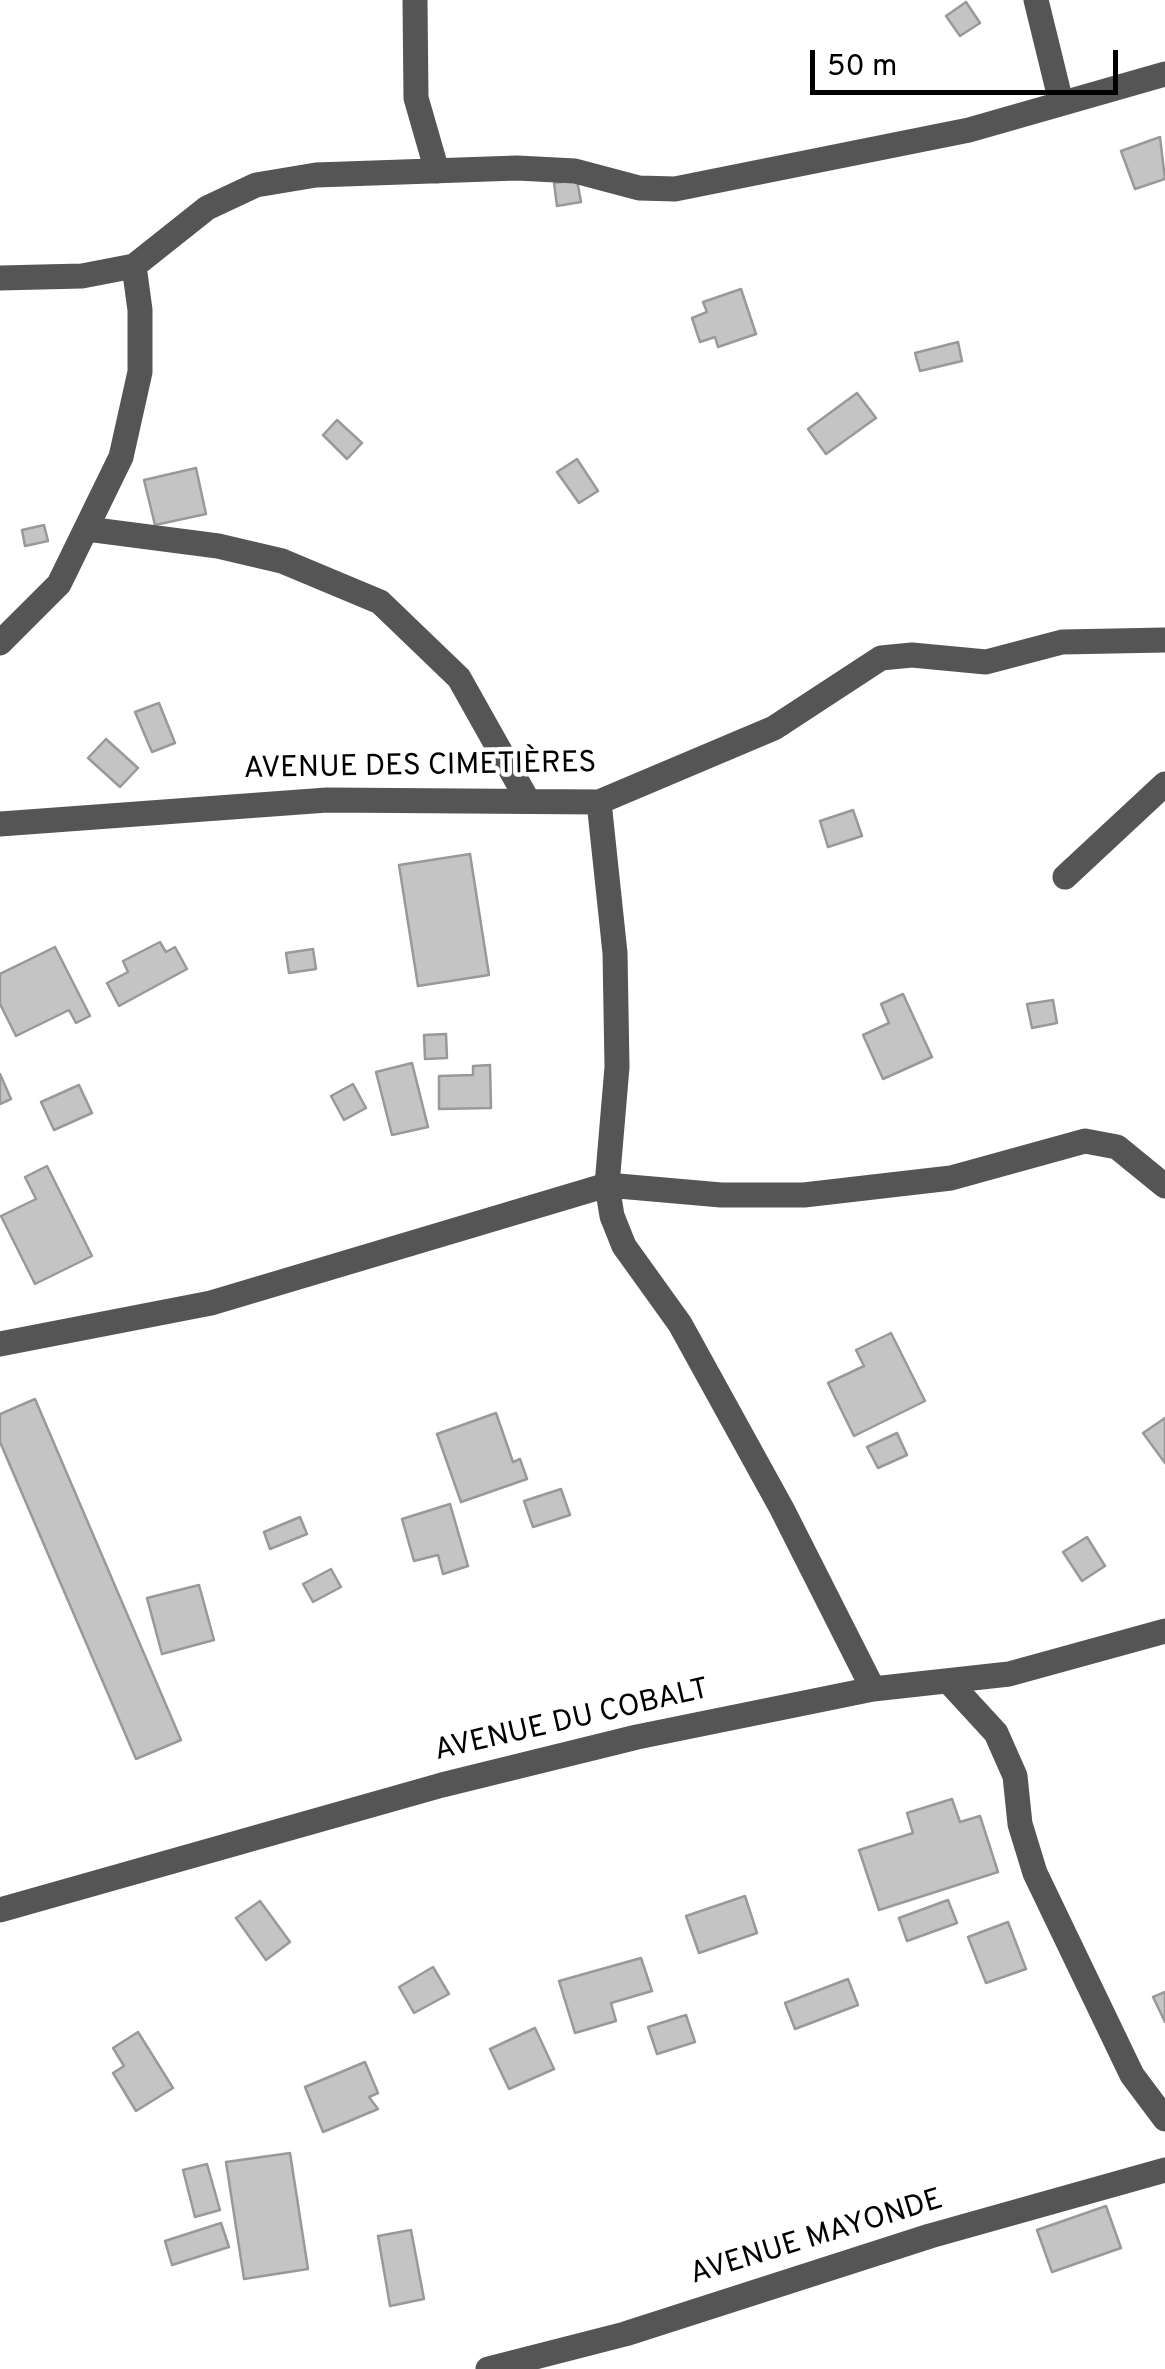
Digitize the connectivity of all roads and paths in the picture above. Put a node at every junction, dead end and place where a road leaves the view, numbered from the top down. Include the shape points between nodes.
1 (415, 0) edge
2 (1036, 0) edge
3 (1165, 74) edge
4 (1062, 102) junction
5 (437, 171) junction
6 (134, 266) junction
7 (0, 278) edge
8 (87, 529) junction
9 (1165, 640) edge
10 (0, 643) edge
11 (1163, 789) edge
12 (527, 799) junction
13 (599, 802) junction
14 (0, 824) edge
15 (1065, 876) dead end
16 (607, 1185) junction
17 (1165, 1186) edge
18 (0, 1344) edge
19 (1165, 1632) edge
20 (950, 1683) junction
21 (872, 1689) junction
22 (0, 1910) edge
23 (1165, 2120) edge
24 (1165, 2170) edge
25 (488, 2369) edge

1 - 5 street via 416,98
2 - 4 street
3 - 4 street
4 - 5 street via 969,130 675,190 574,171
5 - 6 street via 316,175 256,185 208,208
6 - 7 street via 82,276
6 - 8 street via 140,372 121,457
8 - 10 street via 59,584
8 - 12 street via 282,560 380,602 459,678
9 - 13 street, AVENUE DES CIMETIÈRES via 1062,642 986,662 880,658 774,728
11 - 15 street
12 - 13 street, AVENUE DES CIMETIÈRES
12 - 14 street, AVENUE DES CIMETIÈRES via 218,804
13 - 16 street via 615,953 617,1067
16 - 17 street via 804,1194 951,1178 1085,1141 1117,1147
16 - 18 street via 211,1303
16 - 21 street via 624,1246 680,1324
19 - 20 street, AVENUE DU COBALT
20 - 21 street, AVENUE DU COBALT
20 - 23 street via 996,1734 1015,1776 1035,1873 1132,2074
21 - 22 street, AVENUE DU COBALT via 442,1785
24 - 25 street, AVENUE MAYONDE via 930,2236 625,2334

